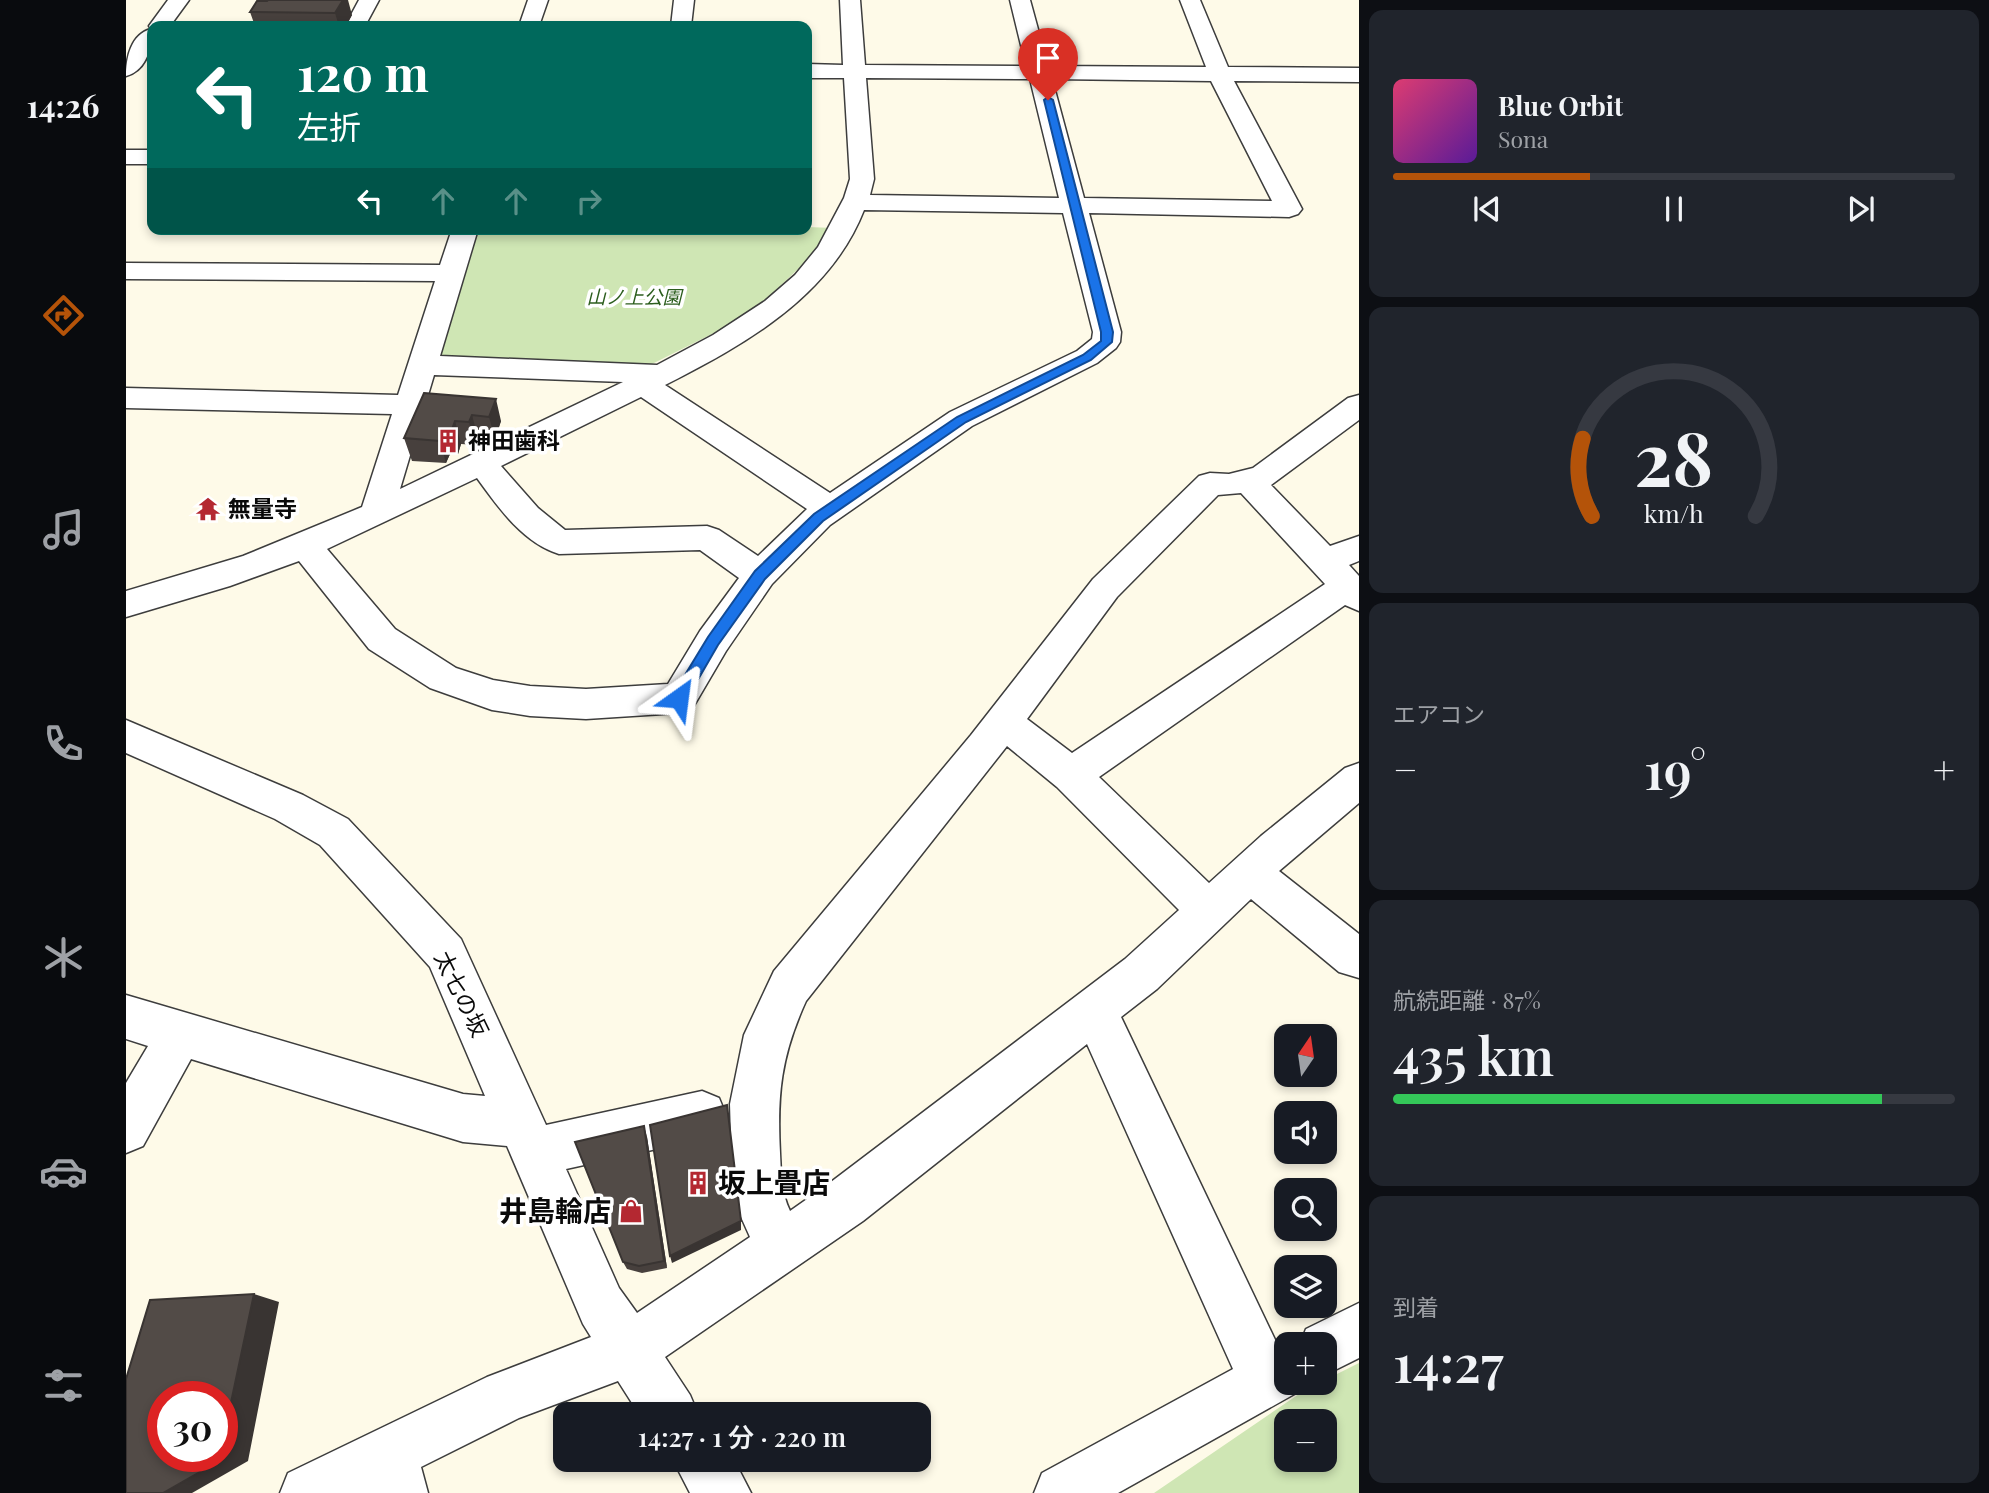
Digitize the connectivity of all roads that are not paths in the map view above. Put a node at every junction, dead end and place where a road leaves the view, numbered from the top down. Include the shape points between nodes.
1 (178, 0) edge
2 (369, 0) edge
3 (538, 0) edge
4 (684, 0) edge
5 (850, 0) edge
6 (1020, 0) edge
7 (1190, 0) edge
8 (163, 21) edge
9 (358, 21) edge
10 (531, 21) edge
11 (682, 21) edge
12 (147, 43) edge
13 (134, 64) edge
14 (812, 71) edge
15 (854, 72) junction
16 (1041, 74) junction
17 (1220, 75) junction
18 (1359, 75) edge
19 (126, 157) edge
20 (147, 157) edge
21 (856, 202) junction
22 (1075, 206) junction
23 (463, 235) edge
24 (126, 271) edge
25 (451, 273) junction
26 (423, 365) junction
27 (649, 379) junction
28 (126, 398) edge
29 (410, 405) junction
30 (1359, 405) edge
31 (481, 462) junction
32 (1248, 480) junction
33 (831, 509) junction
34 (376, 514) junction
35 (304, 544) junction
36 (1359, 548) edge
37 (760, 575) junction
38 (1343, 582) edge
39 (126, 604) edge
40 (1003, 723) junction
41 (126, 736) edge
42 (1071, 775) junction
43 (1359, 780) edge
44 (1250, 873) junction
45 (1209, 911) junction
46 (1359, 957) edge
47 (1094, 1010) junction
48 (126, 1017) edge
49 (181, 1033) junction
50 (754, 1104) junction
51 (126, 1129) edge
52 (527, 1138) junction
53 (781, 1247) junction
54 (1359, 1329) edge
55 (1337, 1341) edge
56 (629, 1350) junction
57 (1274, 1371) edge
58 (1274, 1376) edge
59 (663, 1402) edge
60 (709, 1472) edge
61 (395, 1473) edge
62 (308, 1493) edge
63 (723, 1493) edge
64 (1062, 1493) edge

1 - 8 street
2 - 9 street
3 - 10 street
4 - 11 street
5 - 15 street
6 - 16 street
7 - 17 street
12 - 13 street
14 - 15 street
15 - 16 street
15 - 21 street via 862,179
16 - 17 street
16 - 22 street
17 - 18 street
17 - 22 street via 1289,209
19 - 20 street
21 - 22 street
21 - 27 street via 827,257 776,306 714,346
22 - 33 street via 1107,342 1087,357 961,419
23 - 25 street
24 - 25 street
25 - 26 street
26 - 27 street
26 - 29 street
27 - 31 street
27 - 33 street
28 - 29 street
29 - 34 street
30 - 32 street via 1264,476
31 - 34 street
31 - 37 street via 506,495 559,542 707,538
32 - 38 street
32 - 40 street via 1210,484 1105,588
33 - 37 street
34 - 35 street
35 - 37 street via 382,639 443,678 492,695 530,701 586,704 679,698
35 - 39 street
36 - 38 street
38 - 42 street
40 - 42 street
40 - 50 street via 790,986 767,1035
41 - 52 street, 太七の坂 via 289,807 334,832 446,953
42 - 45 street
43 - 44 street
44 - 45 street
44 - 46 street
45 - 47 street
47 - 53 street via 845,1203
47 - 57 street
48 - 49 street
49 - 51 street
49 - 52 street
50 - 52 street
50 - 53 street via 758,1199
52 - 56 street, 太七の坂 via 601,1306
53 - 56 street
54 - 55 street
56 - 59 street, 太七の坂
56 - 61 street via 506,1396
58 - 64 street
60 - 63 street
61 - 62 street

